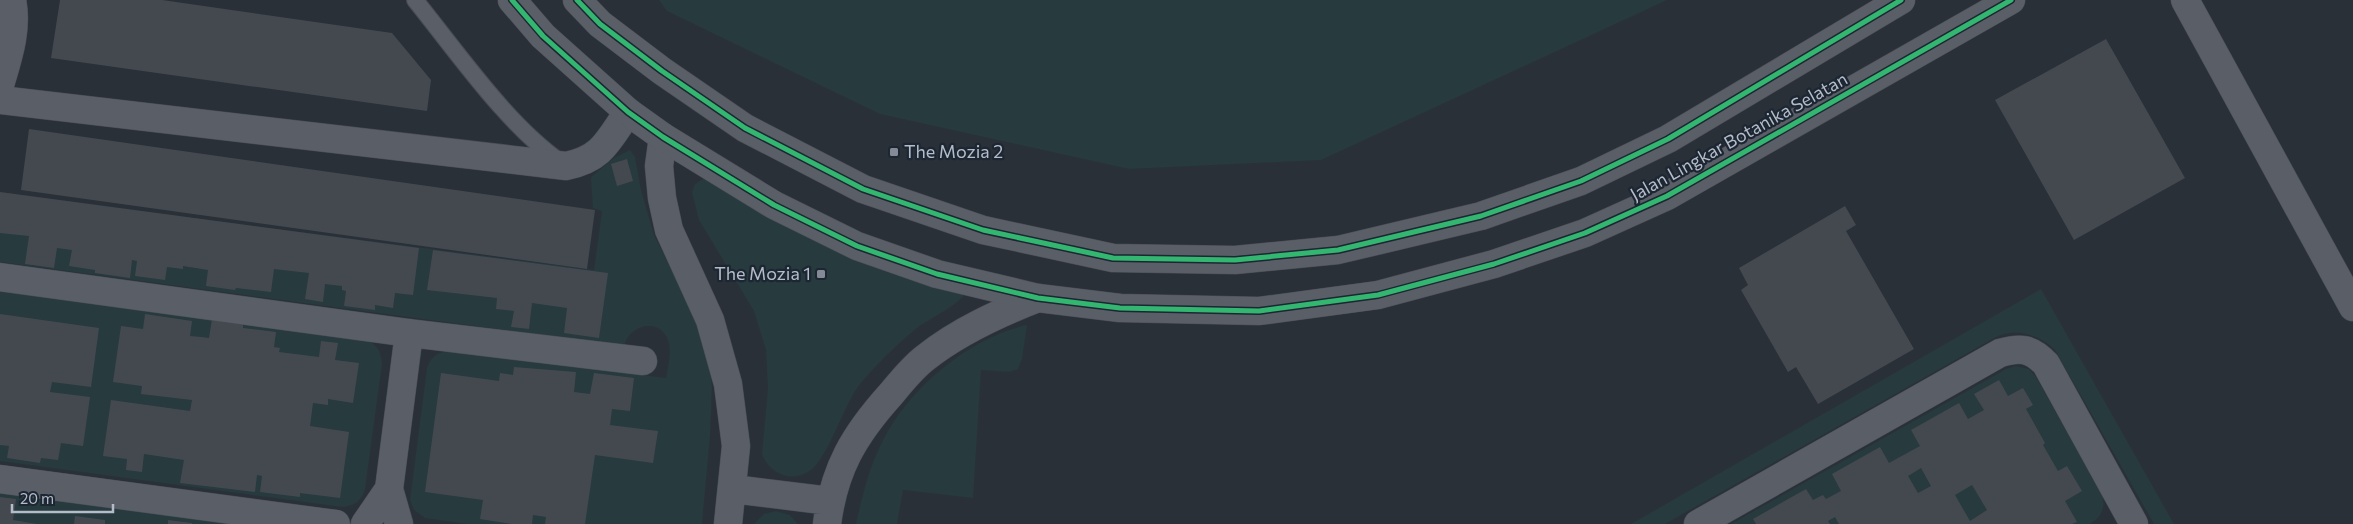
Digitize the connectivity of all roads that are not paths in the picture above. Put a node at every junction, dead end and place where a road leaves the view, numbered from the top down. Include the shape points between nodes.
1 (12, 0) edge
2 (416, 0) edge
3 (512, 0) edge
4 (577, 0) edge
5 (1901, 0) edge
6 (2011, 0) edge
7 (2185, 0) edge
8 (0, 85) edge
9 (0, 100) edge
10 (628, 112) junction
11 (663, 137) junction
12 (566, 166) junction
13 (0, 277) edge
14 (1038, 298) junction
15 (2353, 307) edge
16 (409, 333) junction
17 (643, 361) dead end
18 (0, 479) edge
19 (389, 489) junction
20 (733, 489) junction
21 (828, 513) edge
22 (336, 524) edge
23 (365, 524) edge
24 (399, 524) edge
25 (728, 524) edge
26 (1698, 524) edge
27 (2134, 524) edge

1 - 8 street via 14,24
2 - 12 lane via 491,94 547,153
3 - 10 street, Jalan Lingkar Botanika Selatan via 543,36
4 - 5 street, Jalan Lingkar Botanika Selatan via 600,24 745,128 863,189 983,230 1113,258 1234,260 1338,250 1481,216 1582,181 1668,139
6 - 14 street, Jalan Lingkar Botanika Selatan via 1667,196 1585,233 1494,264 1378,295 1259,311 1120,308
7 - 15 street
9 - 12 street
10 - 11 street, Jalan Lingkar Botanika Selatan
10 - 12 street via 601,151 584,162
11 - 14 street, Jalan Lingkar Botanika Selatan via 774,206 857,246 937,274
11 - 20 street via 659,166 669,230 710,320 728,384 736,446
13 - 16 street
14 - 21 street via 999,313 924,358 865,422 841,464
16 - 17 street
16 - 19 street
18 - 22 street
19 - 23 street
19 - 24 street
20 - 21 street
20 - 25 street
26 - 27 street via 2000,353 2024,348 2036,353 2046,364

